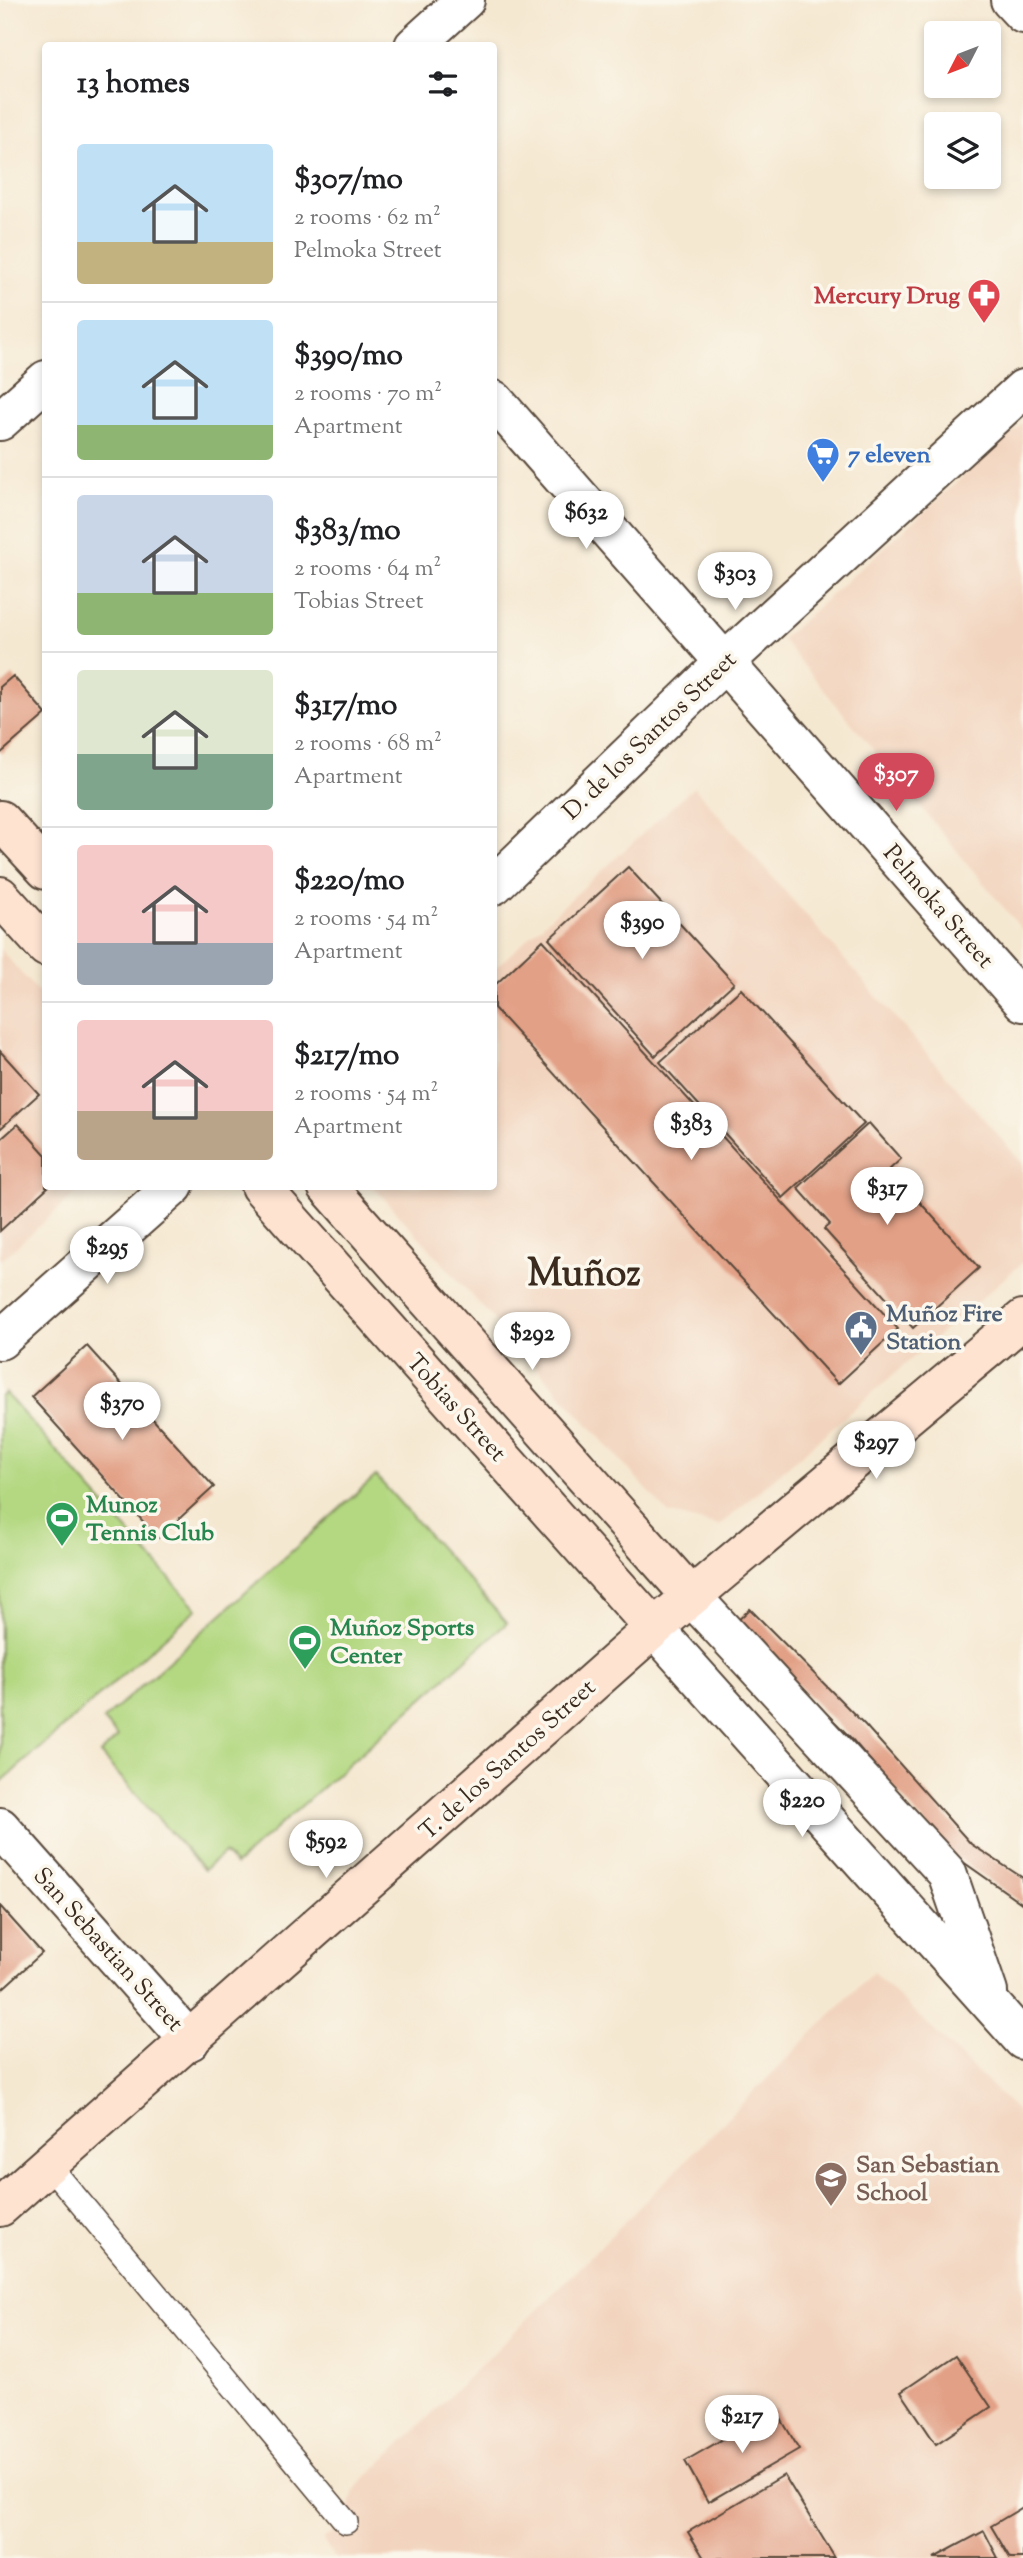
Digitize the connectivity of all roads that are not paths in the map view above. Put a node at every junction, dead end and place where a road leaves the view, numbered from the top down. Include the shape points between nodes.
1 (464, 0) edge
2 (1010, 0) edge
3 (1023, 14) edge
4 (418, 42) edge
5 (42, 384) edge
6 (1023, 389) edge
7 (497, 403) edge
8 (0, 421) edge
9 (724, 663) junction
10 (497, 882) edge
11 (0, 896) edge
12 (42, 943) edge
13 (1023, 1002) edge
14 (169, 1190) edge
15 (264, 1190) edge
16 (331, 1190) edge
17 (1023, 1319) edge
18 (0, 1340) edge
19 (691, 1596) junction
20 (654, 1628) junction
21 (0, 1827) edge
22 (995, 2010) junction
23 (190, 2040) junction
24 (1023, 2040) edge
25 (48, 2164) junction
26 (0, 2207) edge
27 (346, 2522) dead end

1 - 4 street
2 - 3 street
5 - 8 street
6 - 9 street, D. de los Santos Street
7 - 9 street, Pelmoka Street
9 - 10 street, D. de los Santos Street
9 - 13 street, Pelmoka Street
11 - 12 main road
14 - 18 street
15 - 20 main road, Tobias Street
16 - 19 main road, Tobias Street
17 - 19 main road, T. de los Santos Street
19 - 20 main road, T. de los Santos Street
19 - 22 street via 947,1873
20 - 22 street
20 - 23 main road, T. de los Santos Street
21 - 23 street, San Sebastian Street
22 - 24 street
23 - 25 main road, T. de los Santos Street
25 - 26 main road, T. de los Santos Street
25 - 27 lane

